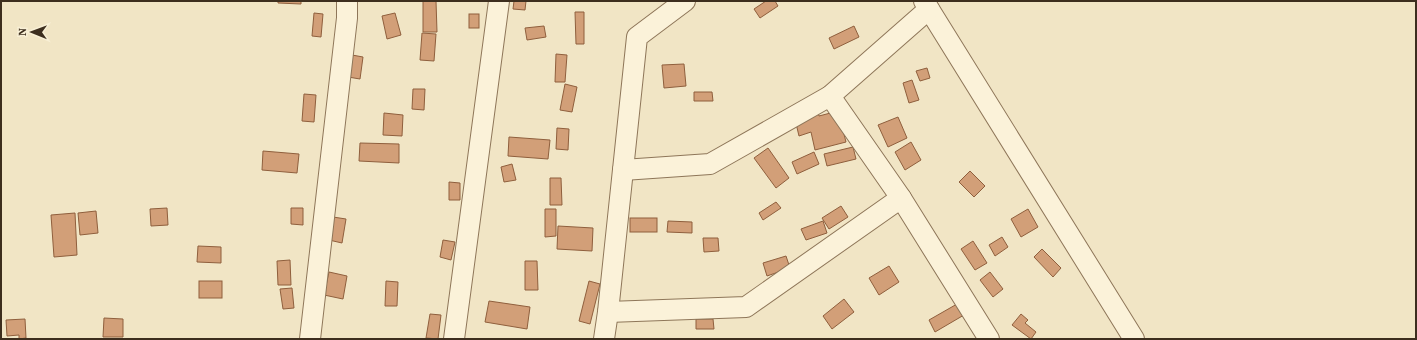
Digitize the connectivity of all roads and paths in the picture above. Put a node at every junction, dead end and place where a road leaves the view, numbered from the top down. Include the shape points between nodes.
1 (347, 1) edge
2 (499, 1) edge
3 (685, 1) edge
4 (927, 5) edge
5 (830, 96) junction
6 (623, 170) junction
7 (901, 198) junction
8 (608, 312) junction
9 (985, 338) edge
10 (310, 339) edge
11 (454, 339) edge
12 (604, 339) edge
13 (1134, 339) edge

1 - 10 street
2 - 11 street
3 - 6 street via 637,37
4 - 5 street
4 - 13 street
5 - 6 street via 710,164
5 - 7 street
6 - 8 street
7 - 8 street via 746,307
7 - 9 street
8 - 12 street

